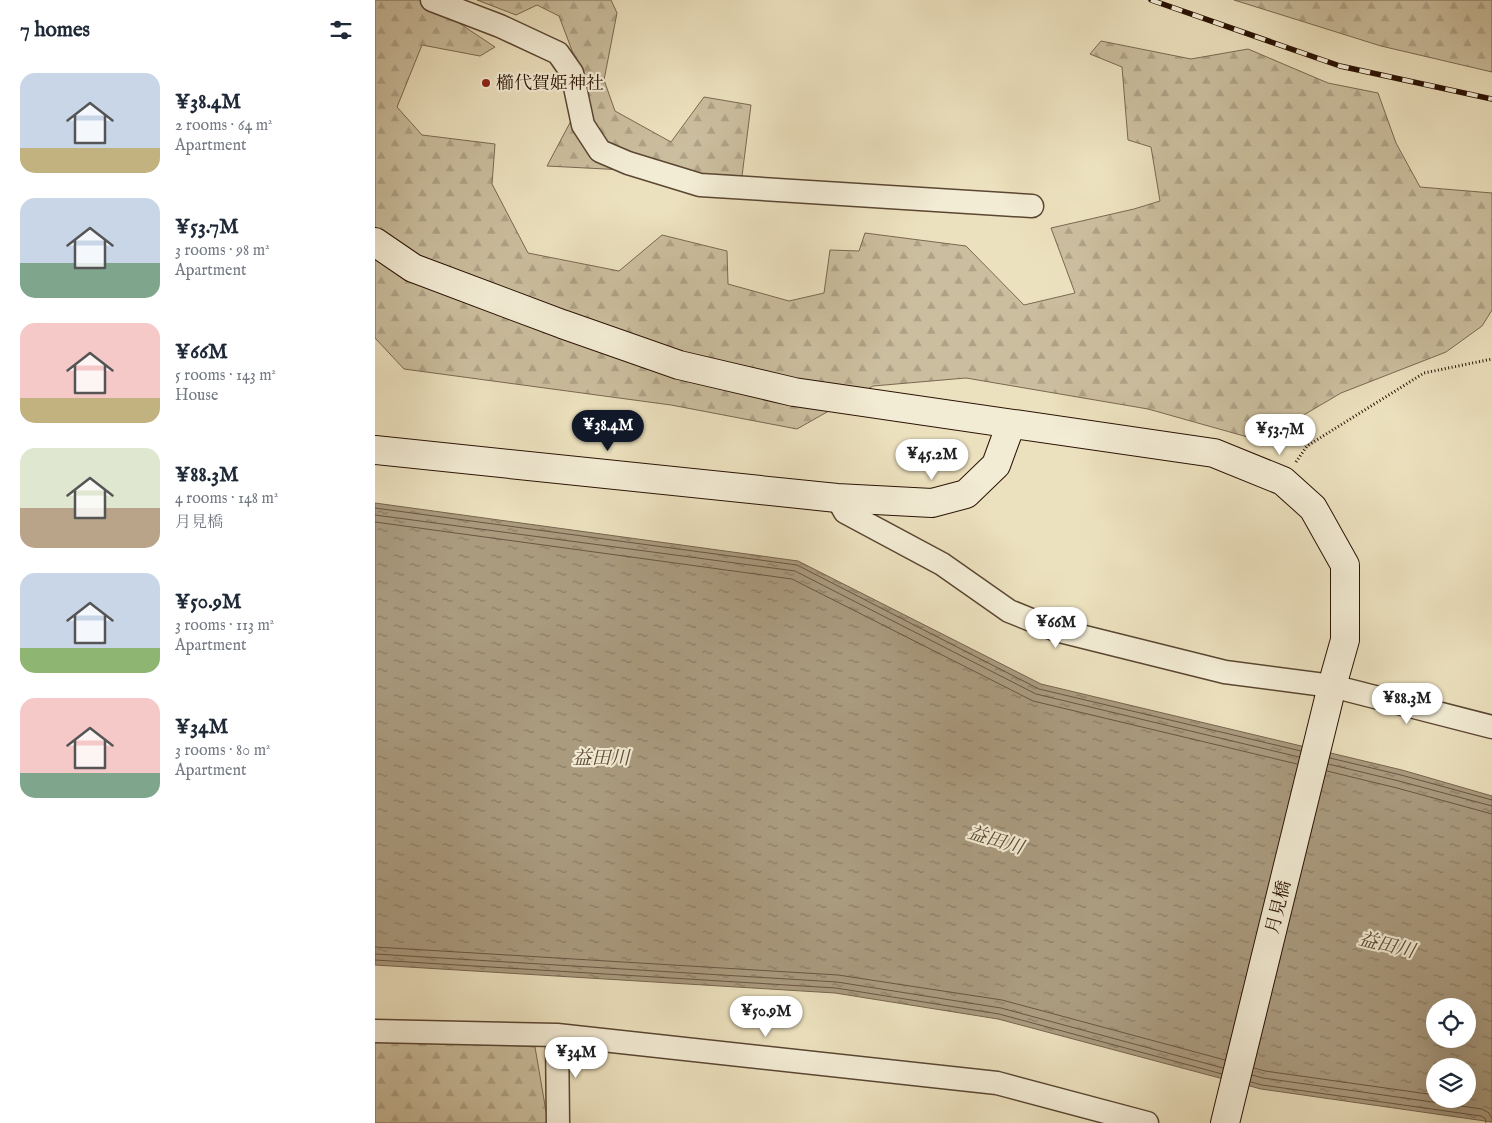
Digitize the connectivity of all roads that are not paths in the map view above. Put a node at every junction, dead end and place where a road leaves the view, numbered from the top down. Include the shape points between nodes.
1 (432, 0) edge
2 (1032, 206) dead end
3 (375, 242) edge
4 (1011, 424) junction
5 (375, 450) edge
6 (837, 498) junction
7 (1331, 694) junction
8 (1492, 727) edge
9 (375, 1031) edge
10 (557, 1035) junction
11 (1227, 1117) edge
12 (558, 1123) edge
13 (1147, 1123) edge

1 - 2 street via 558,53 572,73 583,125 600,151 628,164 700,185
3 - 4 street, 月見橋 via 413,268 679,365 794,392
4 - 6 street via 996,465 966,494 932,503
4 - 7 street, 月見橋 via 1214,453 1283,481 1313,508 1345,566 1345,640
5 - 6 street
6 - 7 street via 845,512 942,564 1009,611 1056,630 1225,672
7 - 8 street
7 - 11 street, 月見橋
9 - 10 street
10 - 12 street
10 - 13 street via 997,1083

